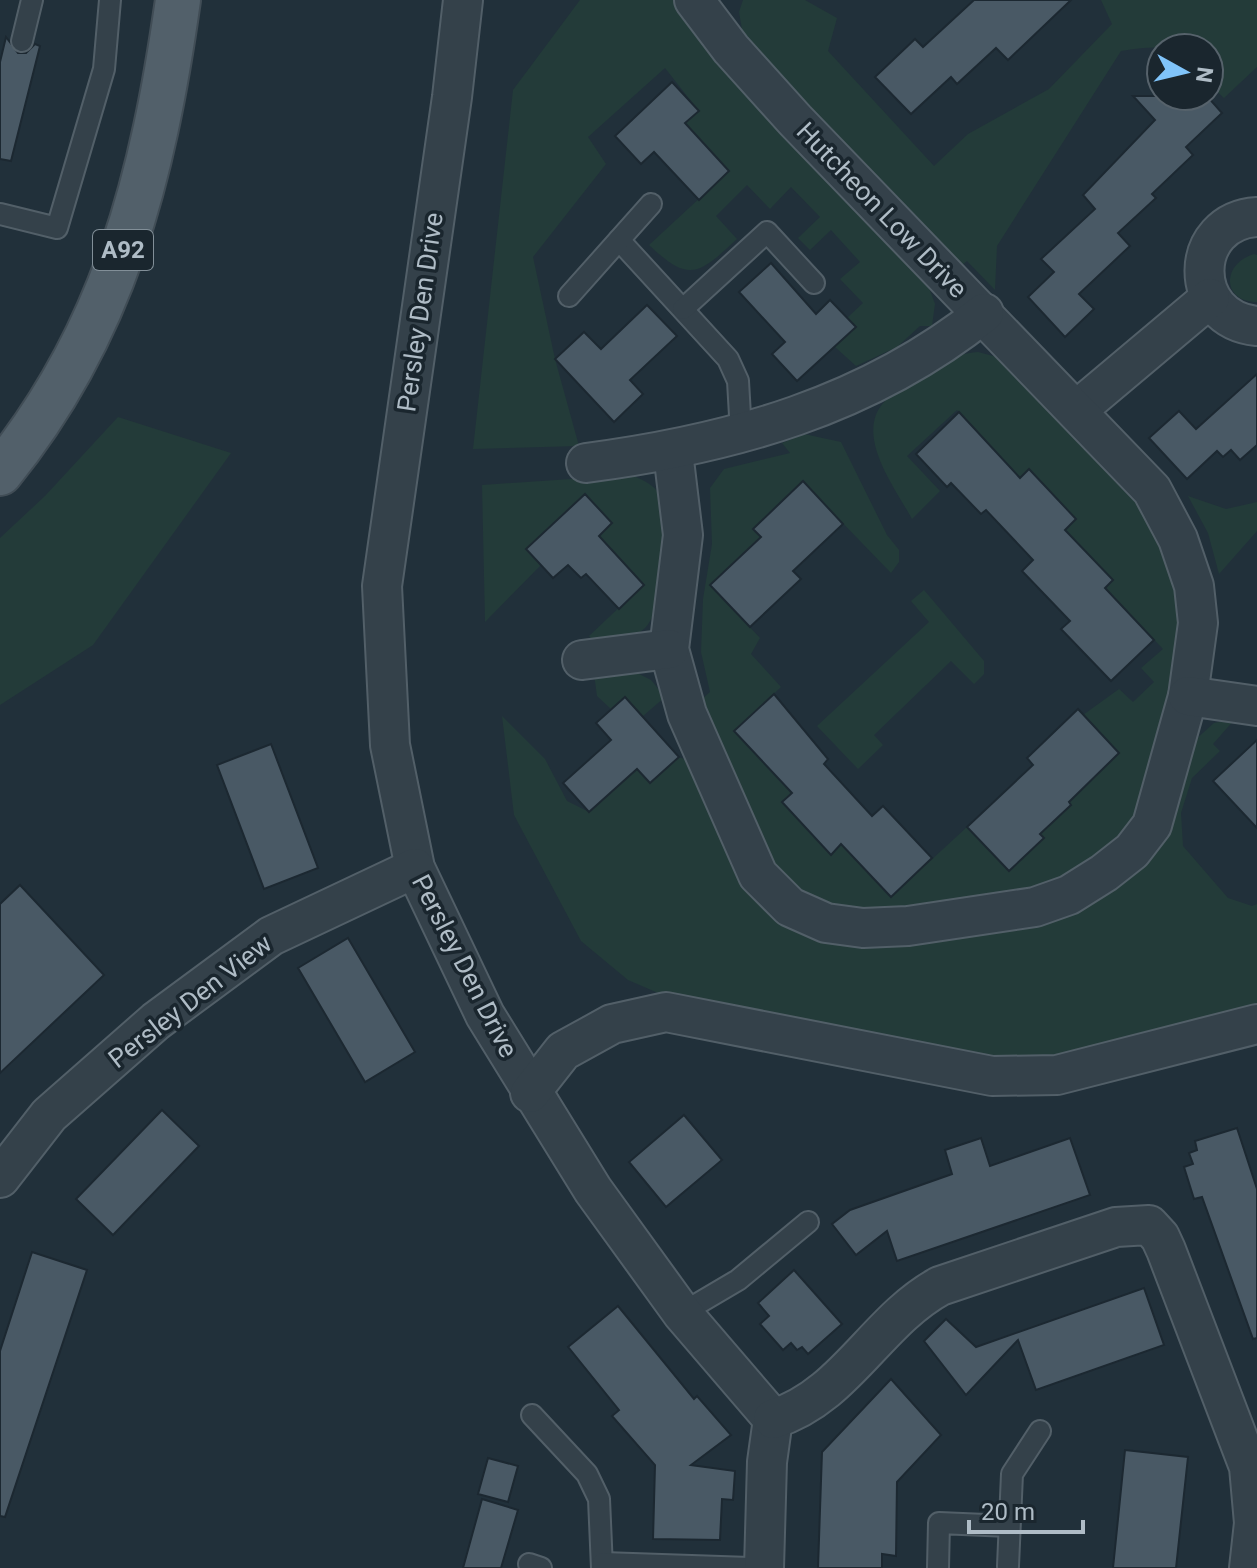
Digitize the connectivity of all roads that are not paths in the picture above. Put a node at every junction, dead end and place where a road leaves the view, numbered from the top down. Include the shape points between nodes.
1 (32, 0) edge
2 (110, 0) edge
3 (178, 0) edge
4 (463, 0) edge
5 (696, 1) edge
6 (22, 41) dead end
7 (651, 204) dead end
8 (0, 214) edge
9 (1257, 217) edge
10 (619, 240) junction
11 (814, 283) dead end
12 (569, 296) dead end
13 (1210, 298) junction
14 (683, 309) junction
15 (984, 313) junction
16 (1257, 326) edge
17 (1078, 409) junction
18 (741, 433) junction
19 (673, 452) junction
20 (586, 463) dead end
21 (0, 473) edge
22 (669, 649) junction
23 (582, 660) dead end
24 (1188, 696) junction
25 (1257, 706) edge
26 (415, 868) junction
27 (1257, 1024) edge
28 (530, 1093) junction
29 (0, 1178) edge
30 (808, 1222) dead end
31 (682, 1313) junction
32 (532, 1415) dead end
33 (773, 1419) junction
34 (1040, 1431) dead end
35 (1009, 1526) junction
36 (602, 1566) edge
37 (1008, 1566) edge
38 (750, 1568) edge
39 (764, 1568) edge
40 (938, 1568) edge
41 (1249, 1568) edge

1 - 6 lane
2 - 8 lane via 104,69 57,228
3 - 21 main road, A92 via 163,102 135,211 100,313 70,375
4 - 26 street, Persley Den Drive via 382,586 390,745
5 - 15 street, Hutcheon Low Drive via 795,120
7 - 10 lane
9 - 13 street via 1236,221 1210,246 1204,272
10 - 12 lane
10 - 14 lane
11 - 14 lane via 767,232
13 - 16 street via 1237,322
13 - 17 street
14 - 18 lane via 728,359 738,381
15 - 17 street, Hutcheon Low Drive
15 - 18 street via 915,363 843,400
17 - 24 street, Hutcheon Low Drive via 1152,490 1178,539 1194,586 1198,623
18 - 19 street
19 - 20 street
19 - 22 street, Hutcheon Low Drive via 683,535
22 - 23 street
22 - 24 street, Hutcheon Low Drive via 687,714 758,875 790,907 826,923 863,928 1035,907 1069,895 1104,873 1132,851 1152,825
24 - 25 street
26 - 28 street, Persley Den Drive via 485,1015
26 - 29 street, Persley Den View via 271,936 156,1021 49,1115
27 - 28 street via 1057,1075 992,1076 666,1012 612,1024 563,1051
28 - 31 street, Persley Den Drive
30 - 31 lane via 738,1280
31 - 33 street, Persley Den Drive
32 - 36 lane via 587,1474 599,1499
33 - 39 street
33 - 41 street via 798,1411 828,1391 917,1298 940,1286 1116,1227 1149,1225 1166,1250 1249,1467 1254,1523
34 - 35 lane via 1012,1474
35 - 37 lane
35 - 40 lane via 939,1523
36 - 38 lane

